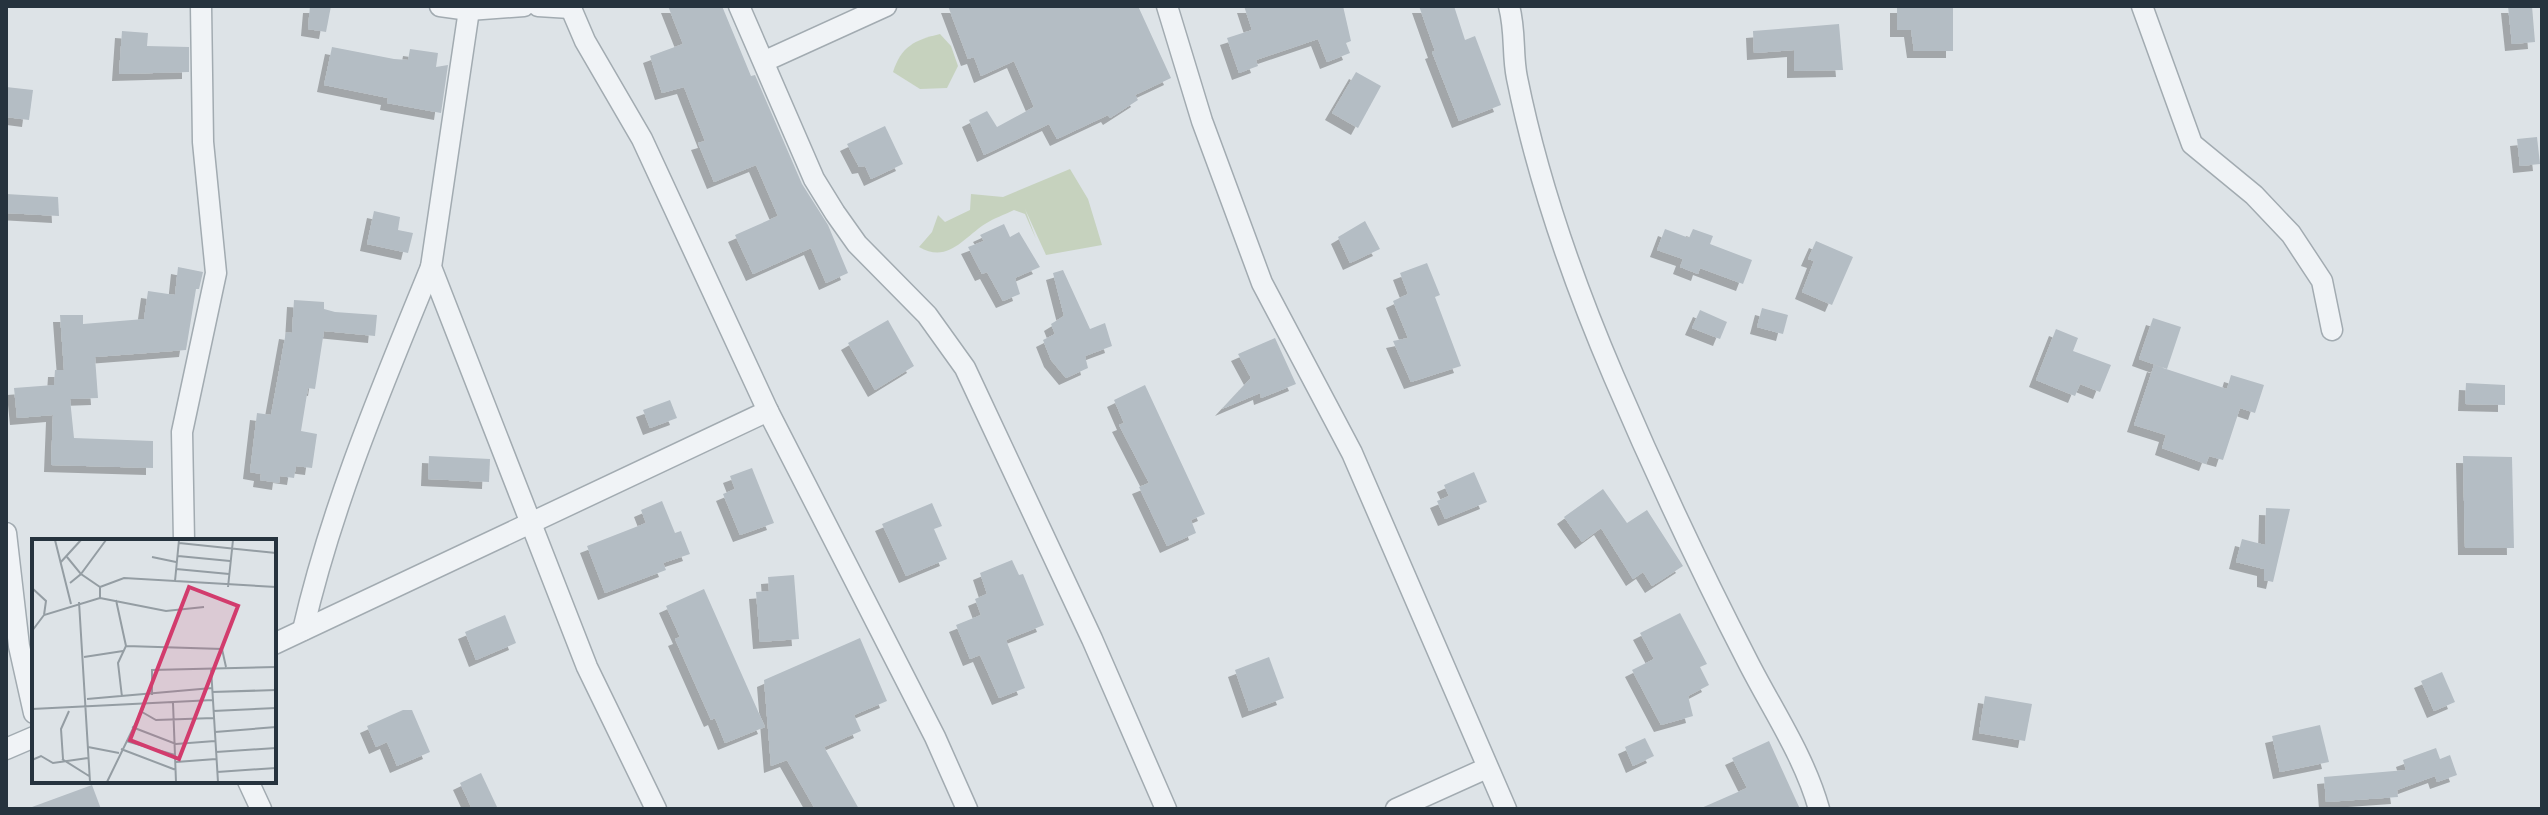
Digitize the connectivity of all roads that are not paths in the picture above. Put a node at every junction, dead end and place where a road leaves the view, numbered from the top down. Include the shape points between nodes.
1 (201, 6) edge
2 (440, 6) edge
3 (524, 6) edge
4 (538, 6) edge
5 (739, 6) edge
6 (886, 6) edge
7 (1167, 6) edge
8 (1509, 6) edge
9 (2142, 6) edge
10 (570, 7) edge
11 (469, 10) junction
12 (765, 61) junction
13 (431, 267) junction
14 (2332, 330) dead end
15 (768, 411) junction
16 (530, 520) junction
17 (6, 533) edge
18 (184, 539) edge
19 (303, 630) junction
20 (276, 643) edge
21 (32, 704) edge
22 (32, 738) edge
23 (6, 749) edge
24 (1487, 768) junction
25 (249, 783) edge
26 (261, 809) edge
27 (656, 809) edge
28 (967, 809) edge
29 (1166, 809) edge
30 (1396, 809) edge
31 (1506, 809) edge
32 (1819, 809) edge

1 - 18 street via 203,142 216,273 182,432
2 - 11 street
3 - 11 street
4 - 10 street
5 - 12 street
6 - 12 street
7 - 24 street via 1202,121 1262,283 1352,453
8 - 32 street via 1516,34 1516,74 1545,201 1565,256 1614,378 1747,660 1810,778
9 - 14 street via 2192,144 2291,234 2322,281
10 - 15 street via 642,139
11 - 13 street
12 - 29 street via 814,179 835,213 857,244 927,315 971,379
13 - 16 street
13 - 19 street via 354,456 321,553
15 - 16 street
15 - 28 street
16 - 19 street
16 - 27 street via 587,667
17 - 21 street via 19,646
19 - 20 street
22 - 23 street
24 - 30 street
24 - 31 street
25 - 26 street

